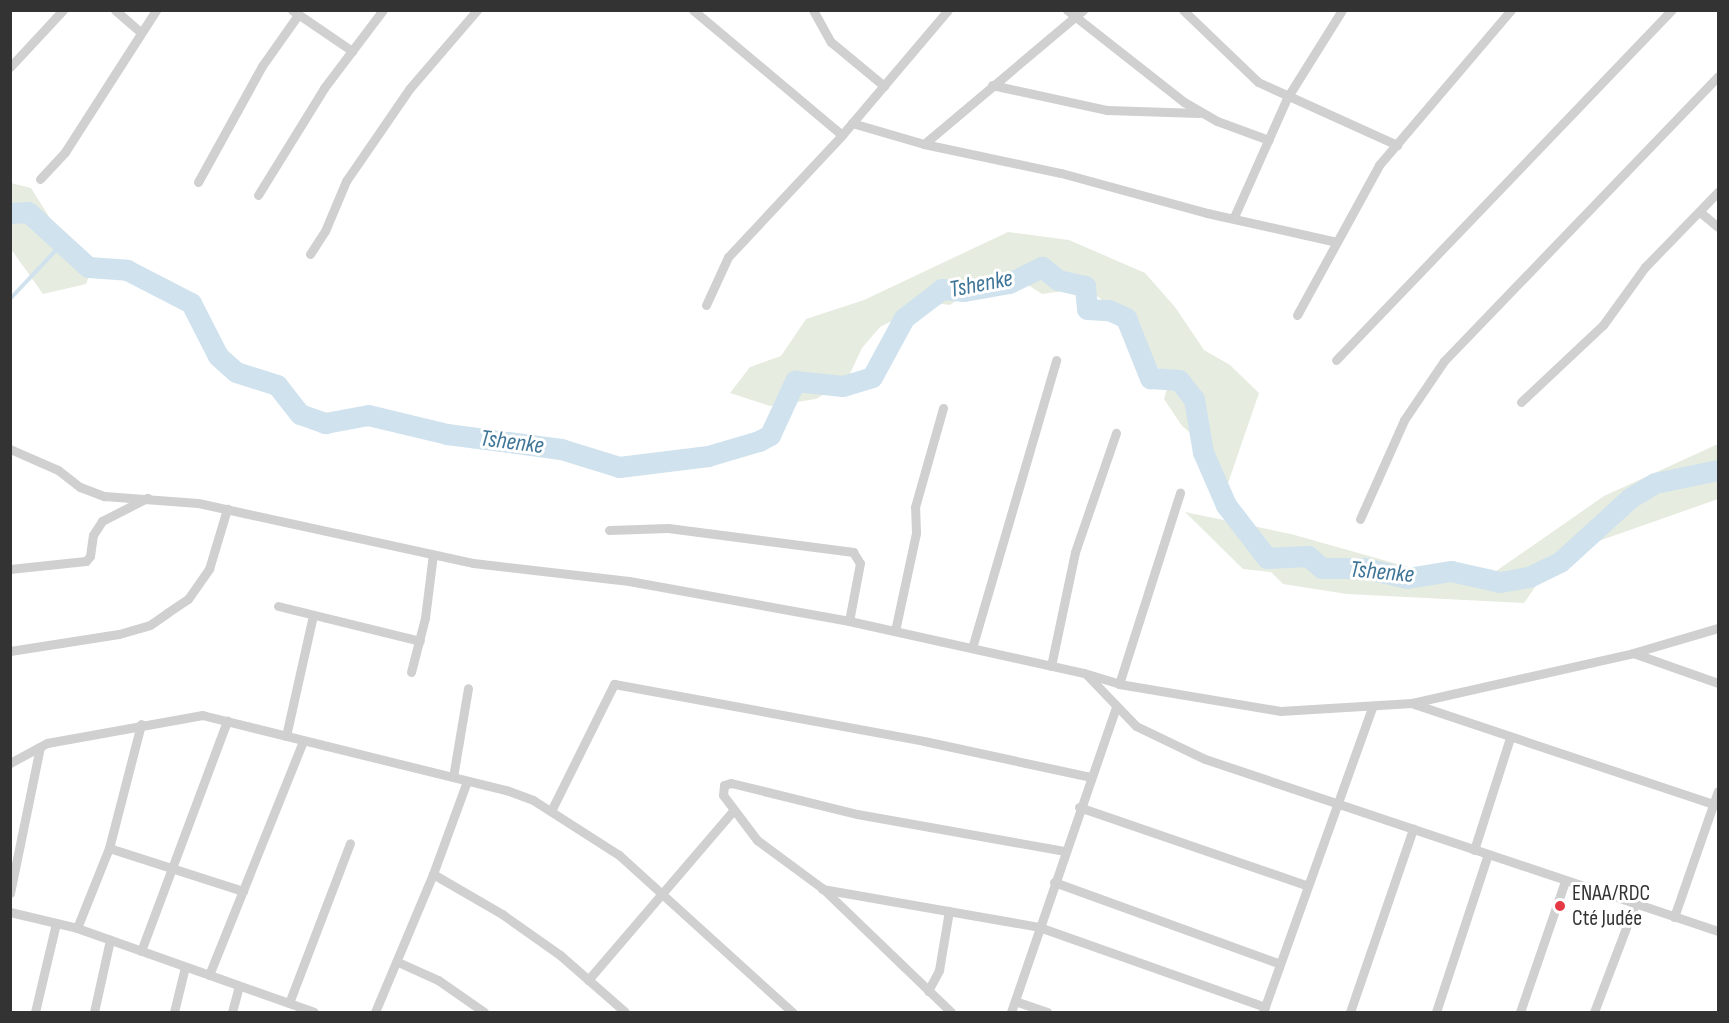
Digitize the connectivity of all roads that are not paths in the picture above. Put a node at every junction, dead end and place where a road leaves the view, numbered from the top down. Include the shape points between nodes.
1 (63, 10) edge
2 (116, 10) edge
3 (156, 10) edge
4 (383, 10) edge
5 (477, 10) edge
6 (693, 10) edge
7 (813, 10) edge
8 (948, 10) edge
9 (1083, 10) edge
10 (1182, 10) edge
11 (1341, 10) edge
12 (1511, 10) edge
13 (1672, 10) edge
14 (295, 13) edge
15 (1071, 14) edge
16 (140, 32) junction
17 (352, 51) junction
18 (10, 67) edge
19 (1719, 76) edge
20 (992, 85) junction
21 (884, 86) junction
22 (1287, 98) junction
23 (1202, 113) junction
24 (852, 123) junction
25 (842, 135) junction
26 (1269, 140) junction
27 (924, 144) junction
28 (1396, 145) junction
29 (40, 179) dead end
30 (198, 182) dead end
31 (1719, 192) edge
32 (258, 195) dead end
33 (1700, 212) junction
34 (1234, 218) junction
35 (1719, 227) edge
36 (1337, 242) junction
37 (310, 254) dead end
38 (706, 305) dead end
39 (1297, 315) dead end
40 (1056, 360) dead end
41 (1336, 360) dead end
42 (1521, 402) dead end
43 (943, 408) dead end
44 (1116, 433) dead end
45 (10, 449) edge
46 (1180, 493) dead end
47 (149, 497) junction
48 (226, 509) junction
49 (1360, 519) dead end
50 (609, 530) dead end
51 (433, 554) junction
52 (10, 569) edge
53 (278, 606) dead end
54 (313, 615) junction
55 (849, 621) junction
56 (1719, 628) edge
57 (895, 631) junction
58 (420, 641) junction
59 (972, 648) junction
60 (10, 651) edge
61 (1633, 653) junction
62 (1051, 666) junction
63 (411, 672) dead end
64 (1084, 673) junction
65 (1719, 683) edge
66 (1119, 684) junction
67 (468, 688) dead end
68 (1412, 704) junction
69 (1116, 707) junction
70 (1372, 708) junction
71 (227, 721) junction
72 (141, 723) junction
73 (286, 736) junction
74 (1510, 738) junction
75 (303, 741) junction
76 (40, 747) junction
77 (10, 763) edge
78 (453, 777) junction
79 (1090, 777) junction
80 (467, 781) junction
81 (1719, 791) edge
82 (1338, 805) junction
83 (1716, 806) edge
84 (1079, 807) junction
85 (551, 811) junction
86 (733, 811) junction
87 (1413, 829) junction
88 (350, 843) dead end
89 (109, 848) junction
90 (1474, 850) junction
91 (1064, 851) junction
92 (1488, 855) junction
93 (173, 868) junction
94 (433, 874) junction
95 (1565, 881) junction
96 (1054, 882) junction
97 (1308, 886) junction
98 (822, 888) junction
99 (243, 891) junction
100 (10, 893) edge
101 (662, 897) junction
102 (1635, 904) junction
103 (949, 911) junction
104 (10, 912) edge
105 (1674, 917) junction
106 (56, 923) junction
107 (1039, 927) junction
108 (77, 928) junction
109 (1719, 931) edge
110 (110, 940) junction
111 (141, 951) junction
112 (398, 962) junction
113 (1280, 964) junction
114 (185, 967) junction
115 (209, 975) junction
116 (588, 980) junction
117 (238, 986) junction
118 (928, 992) junction
119 (1015, 1001) junction
120 (289, 1003) junction
121 (302, 1010) edge
122 (1264, 1010) edge
123 (35, 1012) edge
124 (94, 1012) edge
125 (174, 1012) edge
126 (232, 1012) edge
127 (315, 1012) edge
128 (375, 1012) edge
129 (484, 1012) edge
130 (625, 1012) edge
131 (792, 1012) edge
132 (951, 1012) edge
133 (1011, 1012) edge
134 (1047, 1012) edge
135 (1350, 1012) edge
136 (1436, 1012) edge
137 (1520, 1012) edge
138 (1594, 1012) edge

1 - 18 street
2 - 16 street
3 - 16 street
4 - 17 street
5 - 37 street via 410,88 352,173
6 - 25 street
7 - 21 street via 831,42
8 - 21 street
9 - 15 street
10 - 22 street via 1258,82
11 - 22 street
12 - 28 street
13 - 41 street
14 - 17 street
14 - 30 street
15 - 20 street
15 - 23 street
16 - 29 street via 77,135
17 - 32 street via 292,135
19 - 49 street via 1444,361 1404,420
20 - 23 street via 1107,110
20 - 27 street
21 - 24 street
22 - 26 street
22 - 28 street
23 - 26 street
24 - 25 street
24 - 27 street
25 - 38 street via 728,257
26 - 34 street
27 - 34 street via 1061,173
28 - 36 street via 1358,199
31 - 33 street
33 - 35 street
33 - 42 street via 1645,267 1603,325
34 - 36 street
36 - 39 street
40 - 59 street
43 - 57 street via 915,507 916,533
44 - 62 street via 1075,552
45 - 47 street via 104,496
46 - 66 street
47 - 48 street
47 - 52 street via 102,521 93,535 86,561
48 - 51 street
48 - 60 street via 209,569 188,599 150,625 119,634
50 - 55 street via 668,528 852,552 860,563
51 - 55 street via 473,563 629,581
51 - 58 street
53 - 54 street
54 - 58 street
54 - 73 street
55 - 57 street
56 - 61 street
57 - 59 street
58 - 63 street
59 - 62 street
61 - 65 street
61 - 68 street
62 - 64 street
64 - 66 street
64 - 69 street
66 - 70 street via 1280,711
67 - 78 street
68 - 70 street
68 - 74 street
69 - 79 street
69 - 82 street via 1145,732 1205,759
70 - 82 street
71 - 72 street via 202,715
71 - 73 street
71 - 93 street
72 - 76 street
72 - 89 street
73 - 75 street
74 - 83 street
74 - 90 street
75 - 78 street
75 - 99 street
76 - 77 street
76 - 100 street
78 - 80 street
79 - 84 street
79 - 85 street via 924,741 614,684
80 - 85 street via 506,790
80 - 94 street
81 - 83 street
82 - 87 street
82 - 97 street
83 - 105 street
84 - 91 street
84 - 97 street
85 - 101 street via 619,855
86 - 91 street via 721,790 731,783 857,814
86 - 98 street via 757,840
86 - 101 street
87 - 90 street
87 - 135 street
88 - 120 street
89 - 93 street
89 - 108 street
90 - 92 street
91 - 96 street
92 - 95 street
92 - 136 street
93 - 99 street
93 - 111 street
94 - 112 street
94 - 116 street via 502,914
95 - 102 street
95 - 137 street
96 - 107 street
96 - 113 street
97 - 113 street
98 - 103 street
98 - 118 street
99 - 115 street
101 - 116 street
101 - 131 street
102 - 105 street
102 - 138 street
103 - 107 street
103 - 118 street via 939,970
104 - 106 street
105 - 109 street
106 - 108 street
106 - 123 street
107 - 119 street
107 - 122 street
108 - 110 street
110 - 111 street
110 - 124 street
111 - 114 street
112 - 128 street
112 - 129 street via 438,980
113 - 122 street
114 - 115 street
114 - 125 street
115 - 117 street
116 - 130 street
117 - 120 street
117 - 126 street
118 - 132 street
119 - 133 street
119 - 134 street
120 - 121 street
121 - 127 street

